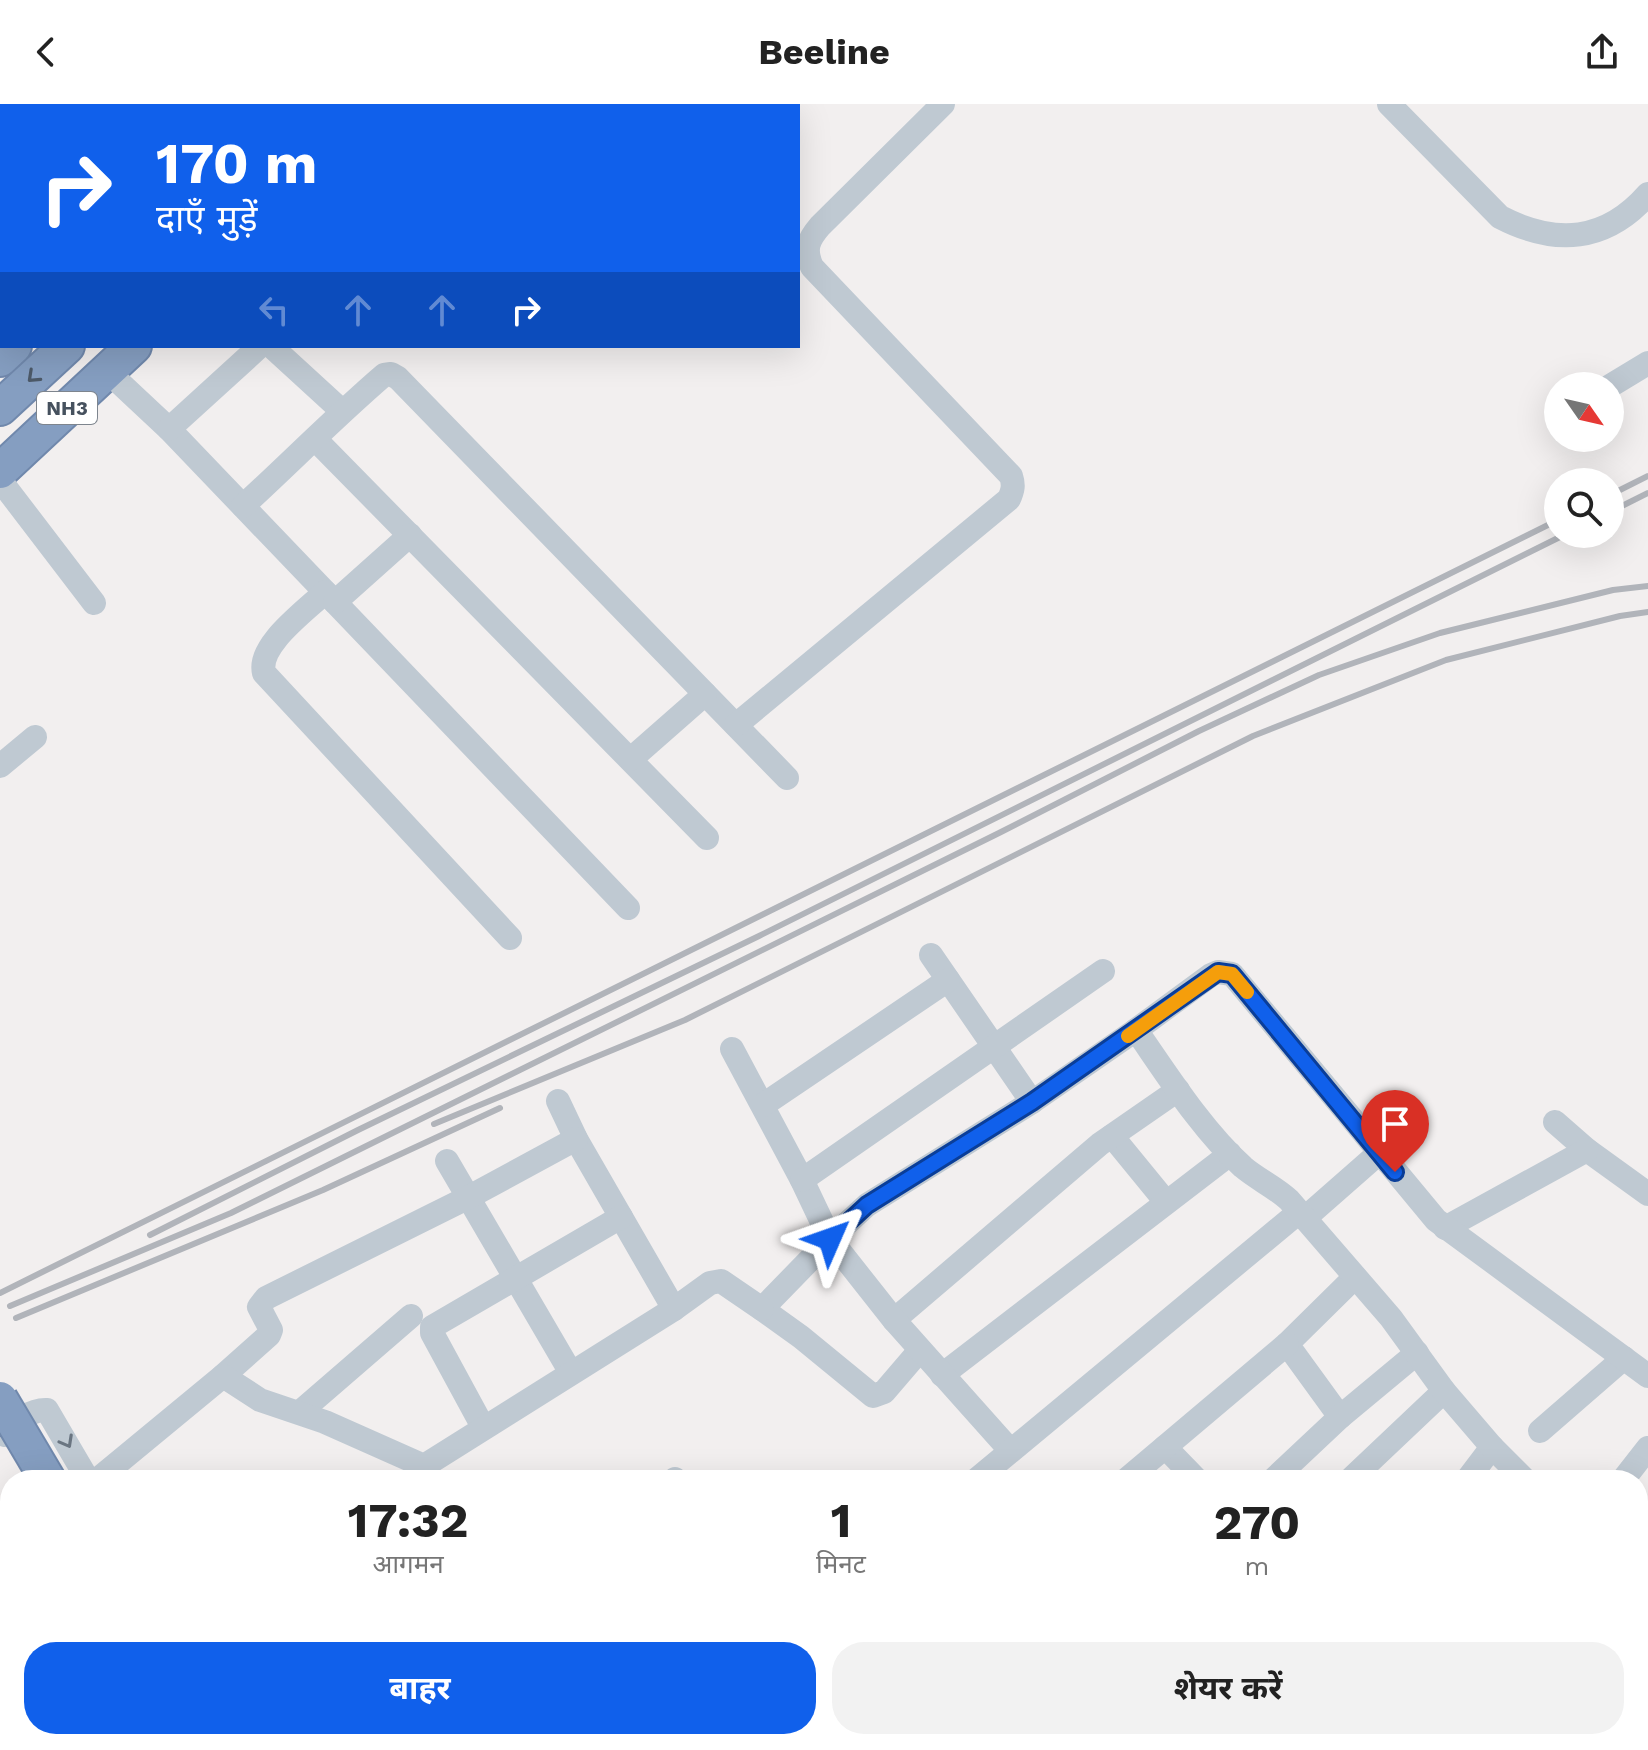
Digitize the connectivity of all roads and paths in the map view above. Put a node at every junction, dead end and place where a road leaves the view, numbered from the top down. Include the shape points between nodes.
1 (943, 104) edge
2 (1389, 104) edge
3 (1648, 194) edge
4 (65, 348) edge
5 (132, 348) edge
6 (258, 348) edge
7 (273, 348) edge
8 (1648, 363) edge
9 (107, 371) junction
10 (1624, 378) edge
11 (0, 408) edge
12 (342, 411) junction
13 (169, 429) junction
14 (316, 440) junction
15 (0, 471) edge
16 (0, 480) edge
17 (243, 506) junction
18 (410, 535) junction
19 (330, 597) junction
20 (94, 603) dead end
21 (705, 694) junction
22 (736, 725) junction
23 (35, 737) dead end
24 (631, 759) junction
25 (0, 766) edge
26 (787, 778) dead end
27 (707, 838) dead end
28 (628, 908) dead end
29 (510, 938) dead end
30 (931, 955) dead end
31 (1103, 971) dead end
32 (948, 980) junction
33 (1136, 1030) junction
34 (994, 1045) junction
35 (732, 1049) dead end
36 (1178, 1090) junction
37 (558, 1101) dead end
38 (1032, 1102) junction
39 (763, 1105) junction
40 (1555, 1122) dead end
41 (1112, 1136) junction
42 (576, 1139) junction
43 (1587, 1150) junction
44 (1379, 1153) junction
45 (1230, 1154) junction
46 (447, 1161) dead end
47 (802, 1180) junction
48 (1648, 1194) edge
49 (469, 1197) junction
50 (1166, 1202) junction
51 (1302, 1215) junction
52 (621, 1217) junction
53 (1445, 1228) junction
54 (830, 1239) junction
55 (1355, 1277) junction
56 (516, 1279) junction
57 (674, 1309) junction
58 (762, 1309) junction
59 (411, 1316) dead end
60 (894, 1320) junction
61 (1287, 1344) junction
62 (920, 1350) junction
63 (1417, 1353) junction
64 (1624, 1358) junction
65 (571, 1373) junction
66 (942, 1375) junction
67 (223, 1376) junction
68 (1648, 1376) edge
69 (1444, 1391) junction
70 (300, 1412) junction
71 (1340, 1417) junction
72 (2, 1420) edge
73 (483, 1427) junction
74 (1540, 1431) dead end
75 (1165, 1447) junction
76 (1492, 1447) junction
77 (1648, 1448) edge
78 (1010, 1450) junction
79 (26, 1470) edge
80 (40, 1470) edge
81 (82, 1470) edge
82 (109, 1470) edge
83 (415, 1470) edge
84 (425, 1470) edge
85 (987, 1470) edge
86 (1138, 1470) edge
87 (1187, 1470) edge
88 (1284, 1470) edge
89 (1361, 1470) edge
90 (1475, 1470) edge
91 (1515, 1470) edge
92 (1631, 1470) edge

1 - 22 street via 820,226 806,252 812,267 1011,476 1012,492
2 - 3 street via 1500,217 1522,229 1586,235 1629,215
4 -> 11 highway
5 - 9 highway, NH3
6 - 13 street
7 - 12 street
8 - 10 street
9 - 13 street
9 - 15 highway, NH3
12 - 14 street
12 - 21 street via 384,375 398,378
13 - 17 street
14 - 17 street
14 - 18 street
16 - 20 street
17 - 19 street
18 - 19 street
18 - 24 street
19 - 28 street
19 - 29 street via 268,649 264,673
21 - 22 street
21 - 24 street
22 - 26 street
23 - 25 street
24 - 27 street
30 - 32 street
31 - 34 street
32 - 34 street
32 - 39 street
33 - 36 street
33 - 38 street
33 - 44 street via 1211,975 1232,974
34 - 38 street
34 - 47 street
35 - 39 street
36 - 41 street
36 - 45 street
37 - 42 street
38 - 54 street via 867,1205
39 - 47 street
40 - 43 street
41 - 50 street
41 - 60 street
42 - 49 street
42 - 52 street
43 - 48 street
43 - 53 street
44 - 51 street
44 - 53 street
45 - 50 street
45 - 51 street
46 - 49 street
47 - 54 street
49 - 56 street
49 - 67 street via 266,1298 259,1307 269,1335
50 - 66 street
51 - 55 street
51 - 78 street
52 - 56 street
52 - 57 street
53 - 64 street
54 - 58 street
54 - 60 street
55 - 61 street
55 - 63 street
56 - 65 street
56 - 73 street via 432,1327
57 - 58 street via 716,1280
57 - 65 street
58 - 62 street via 873,1396 884,1392
59 - 70 street
60 - 62 street
61 - 71 street
61 - 75 street
62 - 66 street
63 - 69 street
63 - 71 street
64 - 68 street
64 - 74 street
65 - 73 street
66 - 78 street
67 - 70 street via 260,1400
67 - 82 street
69 - 76 street
69 - 89 street
70 - 83 street
71 - 88 street
72 - 79 street
72 - 80 highway, bridge
72 -> 81 street via 47,1410
73 - 84 street
75 - 86 street
75 - 87 street
76 - 90 street
76 - 91 street
77 - 92 street
78 - 85 street

